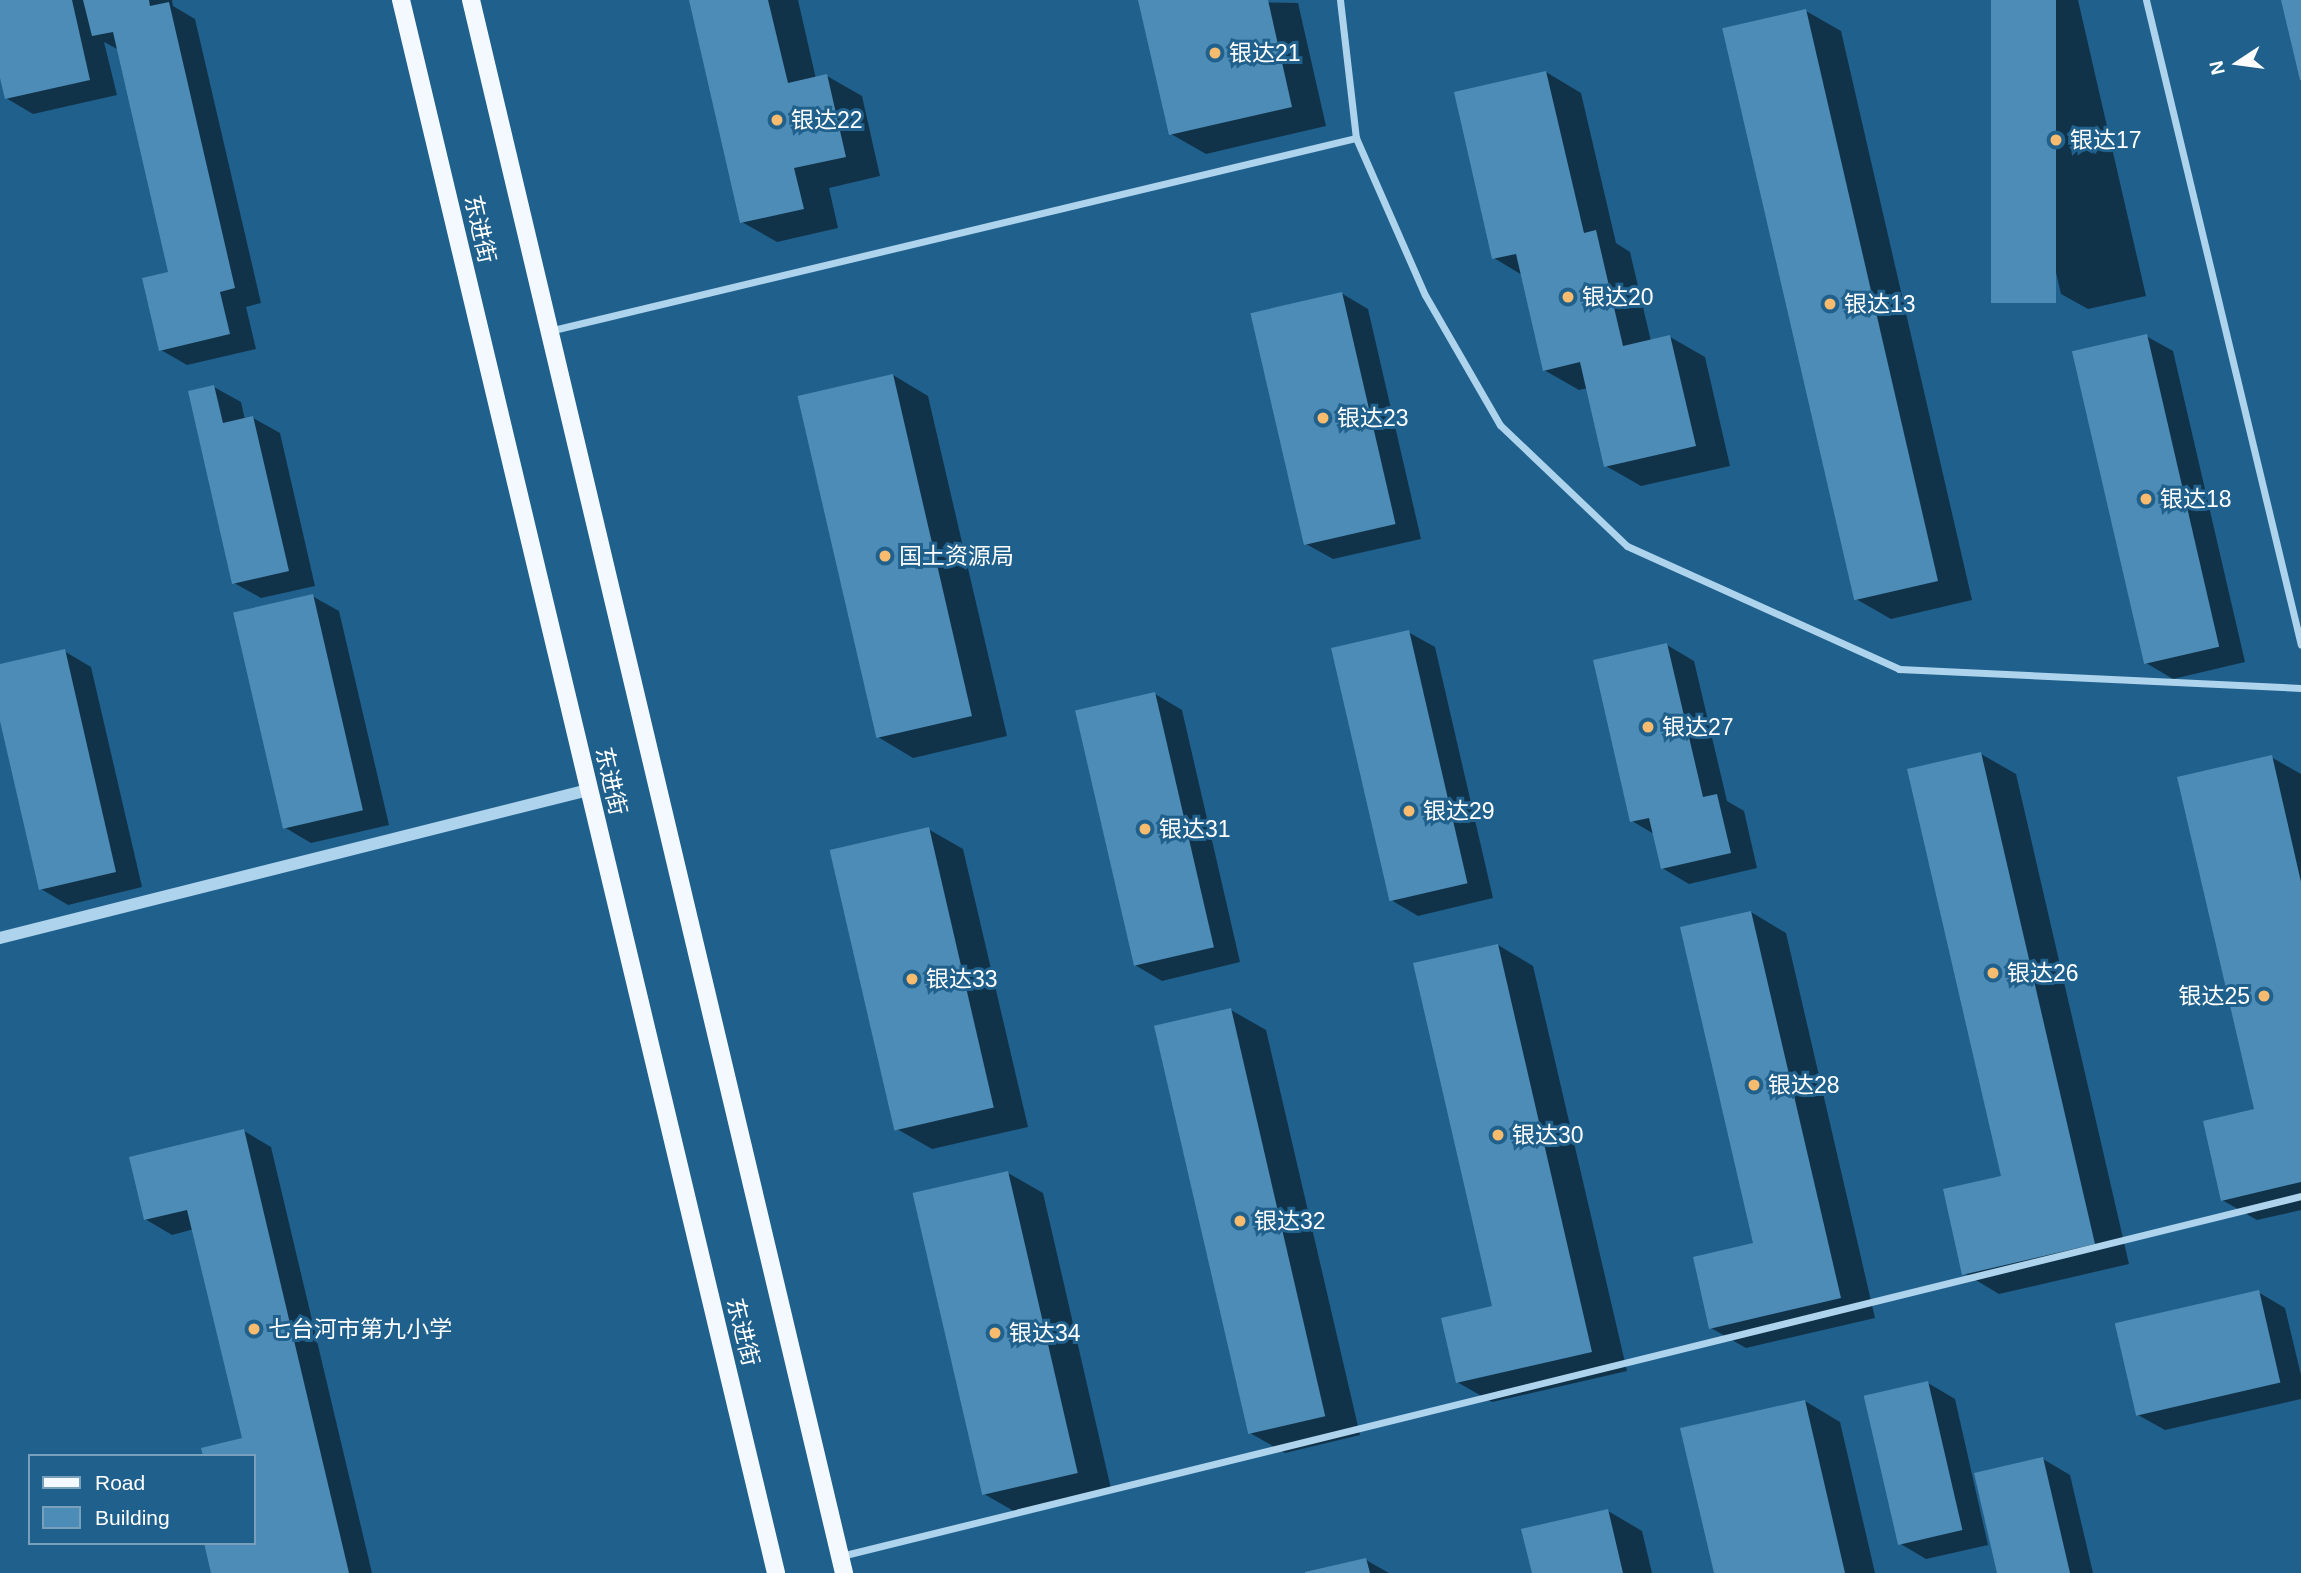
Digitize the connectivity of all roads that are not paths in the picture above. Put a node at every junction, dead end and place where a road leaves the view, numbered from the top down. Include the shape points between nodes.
1 (401, 0) edge
2 (471, 0) edge
3 (1340, 0) edge
4 (2146, 0) edge
5 (1356, 138) junction
6 (548, 331) junction
7 (2301, 645) edge
8 (2301, 688) edge
9 (588, 790) junction
10 (0, 938) edge
11 (2301, 1196) edge
12 (842, 1565) edge
13 (776, 1573) edge

1 - 9 main road, 东进街
2 - 6 main road, 东进街
3 - 5 street
4 - 7 street
5 - 6 street
5 - 8 street via 1425,295 1500,425 1627,547 1899,669
6 - 12 main road, 东进街
9 - 10 street
9 - 13 main road, 东进街
11 - 12 street

